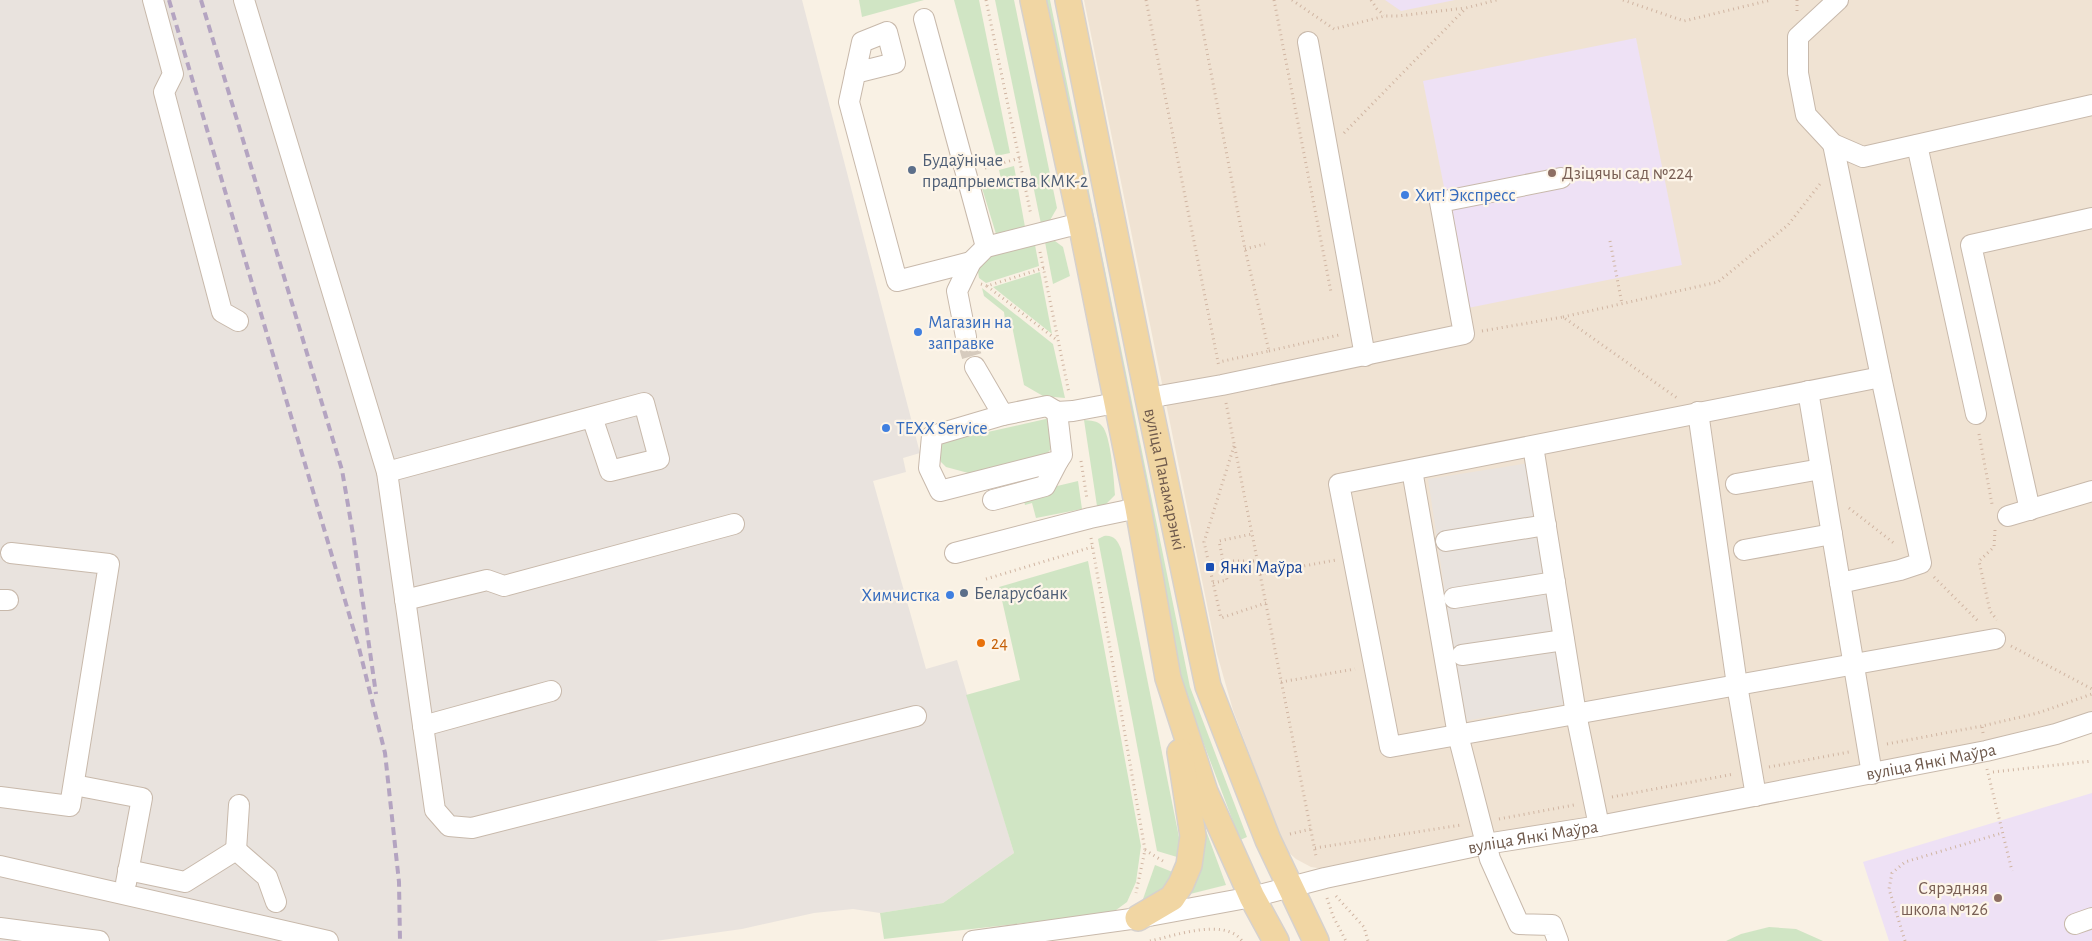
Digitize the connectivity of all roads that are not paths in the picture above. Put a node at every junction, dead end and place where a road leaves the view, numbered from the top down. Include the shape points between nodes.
1 (153, 0) edge
2 (244, 0) edge
3 (1033, 0) edge
4 (1068, 0) edge
5 (1838, 0) edge
6 (924, 19) dead end
7 (1308, 42) dead end
8 (856, 73) dead end
9 (2092, 105) edge
10 (1917, 145) junction
11 (1835, 153) junction
12 (1561, 178) dead end
13 (2092, 218) edge
14 (1081, 223) junction
15 (986, 247) junction
16 (968, 269) junction
17 (238, 321) dead end
18 (966, 337) tunnel mouth
19 (1365, 356) junction
20 (975, 367) tunnel mouth
21 (1881, 377) junction
22 (1808, 391) junction
23 (1148, 398) junction
24 (1116, 403) junction
25 (1057, 412) junction
26 (1698, 412) junction
27 (1976, 414) road end
28 (1003, 415) junction
29 (592, 417) dead end
30 (1533, 446) junction
31 (1058, 461) junction
32 (1821, 469) junction
33 (1412, 470) junction
34 (387, 472) junction
35 (1736, 484) dead end
36 (2092, 491) edge
37 (993, 500) dead end
38 (1138, 508) junction
39 (2030, 510) junction
40 (1999, 518) road end
41 (734, 524) dead end
42 (1546, 525) junction
43 (1832, 534) junction
44 (1446, 541) dead end
45 (1744, 550) dead end
46 (11, 553) dead end
47 (954, 554) dead end
48 (1555, 582) junction
49 (1840, 583) junction
50 (1454, 598) dead end
51 (405, 600) junction
52 (2003, 636) road end
53 (1564, 640) junction
54 (1462, 655) dead end
55 (1853, 665) junction
56 (1168, 678) junction
57 (1737, 685) junction
58 (551, 692) dead end
59 (1576, 714) junction
60 (916, 716) dead end
61 (2092, 722) edge
62 (423, 726) junction
63 (1458, 735) junction
64 (1872, 774) junction
65 (74, 785) junction
66 (1756, 796) junction
67 (0, 797) edge
68 (238, 805) dead end
69 (1599, 826) junction
70 (1486, 844) junction
71 (236, 850) junction
72 (0, 866) edge
73 (128, 870) junction
74 (1290, 888) junction
75 (124, 894) junction
76 (1252, 896) junction
77 (276, 902) dead end
78 (1138, 918) junction
79 (12, 933) edge
80 (1036, 937) edge
81 (99, 941) edge
82 (328, 941) edge
83 (973, 941) edge
84 (1276, 941) edge
85 (1316, 941) edge
86 (1558, 941) edge

1 - 17 street via 173,74 164,92 222,312
2 - 34 street
3 - 14 main road, вуліца Панамарэнкі
4 - 23 main road, вуліца Панамарэнкі
5 - 11 street via 1798,37 1798,73 1806,115
6 - 15 street
7 - 19 street
8 - 16 street via 849,102 897,281
9 - 10 street
10 - 11 street via 1863,157
10 - 27 street
11 - 21 street
12 - 19 street via 1440,202 1464,334
13 - 39 street via 1970,244
14 - 15 street
14 - 24 main road, вуліца Панамарэнкі
15 - 16 street
16 - 18 street via 957,291
19 - 23 street
20 - 28 street
21 - 22 street
21 - 49 street via 1921,563
22 - 26 street
22 - 32 street
23 - 74 main road, вуліца Панамарэнкі via 1208,686
24 - 25 street
24 - 38 main road, вуліца Панамарэнкі
25 - 28 street via 1047,406
25 - 31 street via 1062,455
26 - 30 street
26 - 57 street
28 - 31 street via 932,436 929,468 940,491
29 - 34 street
30 - 33 street
30 - 42 street
31 - 37 street via 1044,486
32 - 35 street
32 - 43 street
33 - 63 street
33 - 63 street via 1339,484 1390,747
34 - 51 street
36 - 39 street
38 - 47 street
38 - 56 main road, вуліца Панамарэнкі
39 - 40 street
41 - 51 street via 504,586 488,580
42 - 44 street
42 - 48 street
43 - 45 street
43 - 49 street
46 - 65 street via 109,564
48 - 50 street
48 - 53 street
49 - 55 street
51 - 62 street
52 - 55 street
53 - 54 street
53 - 59 street
55 - 57 street
55 - 64 street
56 - 76 main road, вуліца Панамарэнкі via 1205,792
56 - 78 main road via 1193,836 1189,865 1172,898
57 - 59 street
57 - 66 street
58 - 62 street
59 - 63 street
59 - 69 street
60 - 62 street via 472,828 449,826 435,810
61 - 64 street, вуліца Янкі Маўра via 1995,749
63 - 70 street
64 - 66 street, вуліца Янкі Маўра
65 - 67 street via 70,806
65 - 73 street via 142,798
66 - 69 street, вуліца Янкі Маўра
68 - 71 street
69 - 70 street, вуліца Янкі Маўра
70 - 74 street, вуліца Янкі Маўра
70 - 86 street via 1519,924 1552,925
71 - 73 street via 185,882
71 - 77 street via 267,877
72 - 75 street
73 - 75 street
74 - 76 street, вуліца Янкі Маўра
74 - 85 main road, вуліца Панамарэнкі
75 - 82 street
76 - 78 street, вуліца Янкі Маўра
76 - 84 main road, вуліца Панамарэнкі
78 - 80 street, вуліца Янкі Маўра
79 - 81 street
80 - 83 street, вуліца Янкі Маўра

